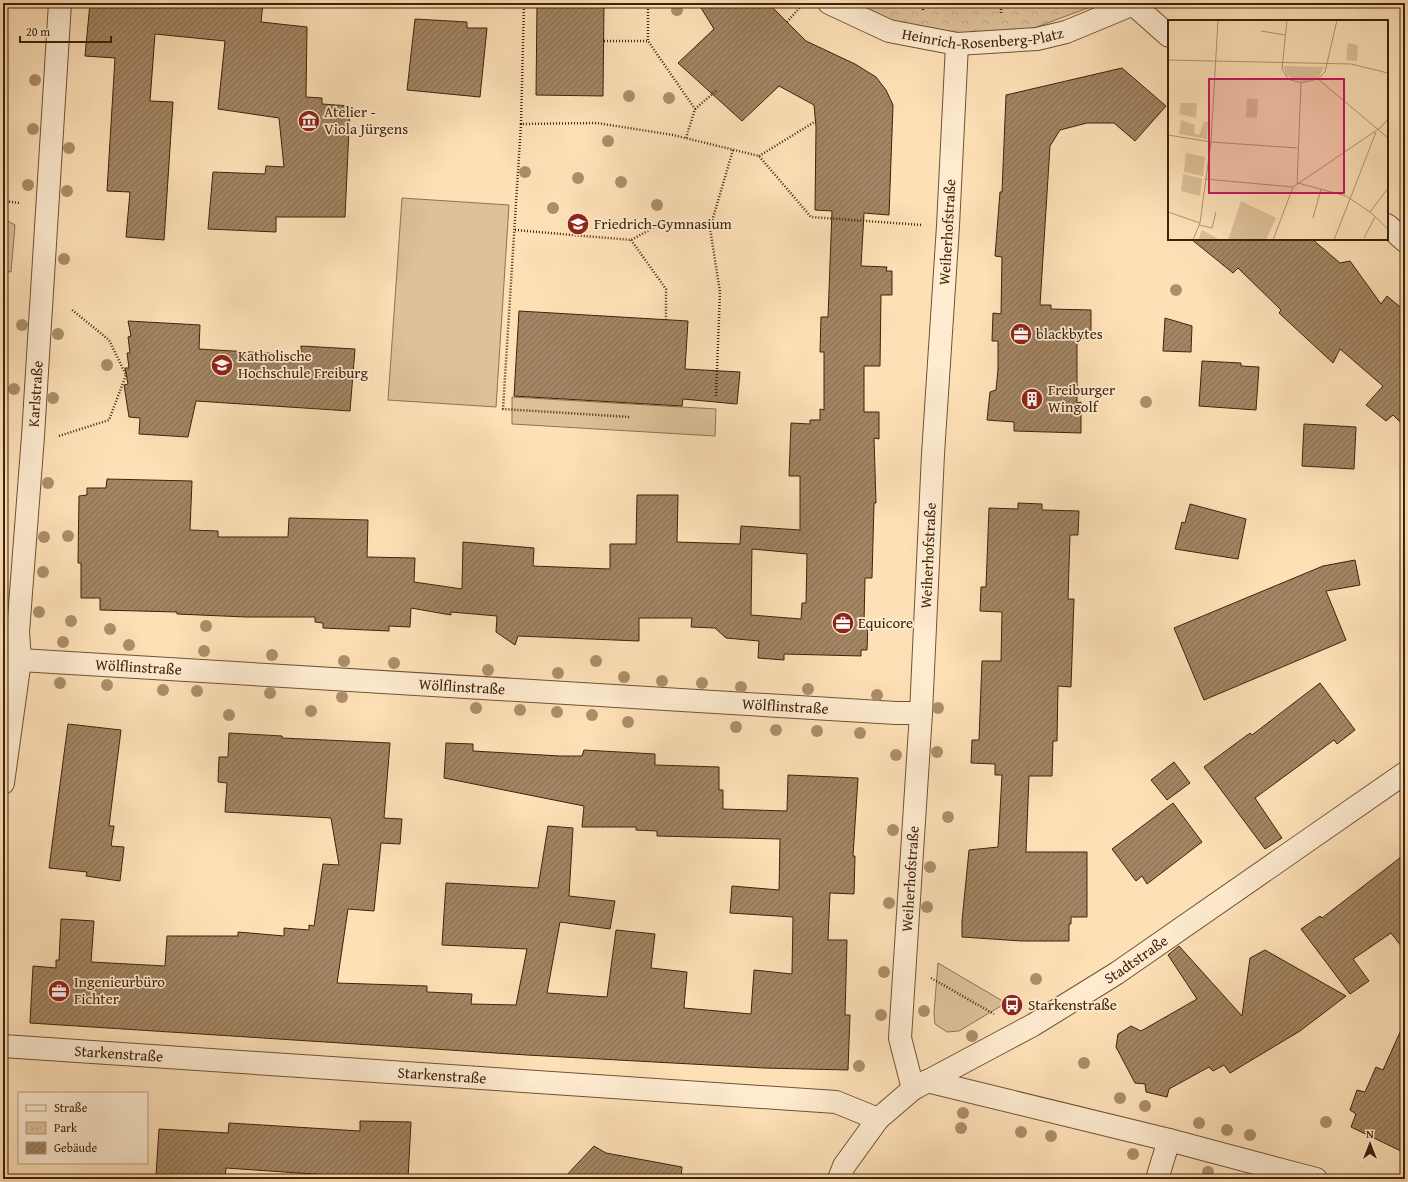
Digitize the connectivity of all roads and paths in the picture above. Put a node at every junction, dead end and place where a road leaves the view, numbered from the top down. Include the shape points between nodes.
1 (60, 3) edge
2 (524, 3) edge
3 (648, 3) edge
4 (804, 3) edge
5 (829, 3) edge
6 (1135, 4) edge
7 (787, 22) dead end
8 (1168, 35) edge
9 (604, 41) dead end
10 (648, 41) junction
11 (957, 44) junction
12 (716, 90) dead end
13 (695, 109) junction
14 (816, 121) dead end
15 (521, 124) junction
16 (686, 138) junction
17 (733, 150) junction
18 (759, 156) junction
19 (948, 226) junction
20 (1388, 226) edge
21 (710, 228) junction
22 (515, 230) junction
23 (631, 240) junction
24 (1405, 241) edge
25 (71, 309) dead end
26 (666, 320) dead end
27 (716, 396) dead end
28 (630, 417) dead end
29 (33, 436) junction
30 (12, 659) edge
31 (921, 713) junction
32 (1405, 773) edge
33 (3, 783) edge
34 (906, 957) junction
35 (1020, 1032) junction
36 (902, 1040) dead end
37 (3, 1046) edge
38 (920, 1085) junction
39 (876, 1121) junction
40 (1169, 1140) junction
41 (840, 1179) edge
42 (1157, 1179) edge
43 (1316, 1179) edge

1 - 29 street, Karlstraße
2 - 15 path
3 - 10 path
4 - 7 path
5 - 11 street, Heinrich-Rosenberg-Platz via 889,31
6 - 8 street
6 - 11 street, Heinrich-Rosenberg-Platz via 1066,32 1038,39
9 - 10 path
10 - 13 path
11 - 19 street, Weiherhofstraße
12 - 13 path
13 - 16 path
14 - 18 path
15 - 16 path via 597,123
15 - 22 path
16 - 17 path
17 - 18 path
17 - 21 path
18 - 19 path via 811,216
19 - 31 street, Weiherhofstraße via 932,454
20 - 24 street
21 - 23 path via 664,222
21 - 27 path via 720,292
22 - 23 path
22 - 28 path via 503,409
23 - 26 path via 666,289
25 - 29 path via 109,340 126,375 109,420 57,436
29 - 30 street, Karlstraße via 18,632
30 - 31 street, Wölflinstraße
30 - 33 street, Karlstraße
31 - 34 street, Weiherhofstraße
32 - 35 street, Stadtstraße via 1117,973
34 - 35 path via 931,978 996,1015
34 - 38 street, Weiherhofstraße via 900,1038
35 - 38 street, Stadtstraße
36 - 38 street
37 - 39 street, Starkenstraße via 836,1102
38 - 39 street, Stadtstraße
38 - 40 street
39 - 41 street via 844,1166
40 - 42 street
40 - 43 street

